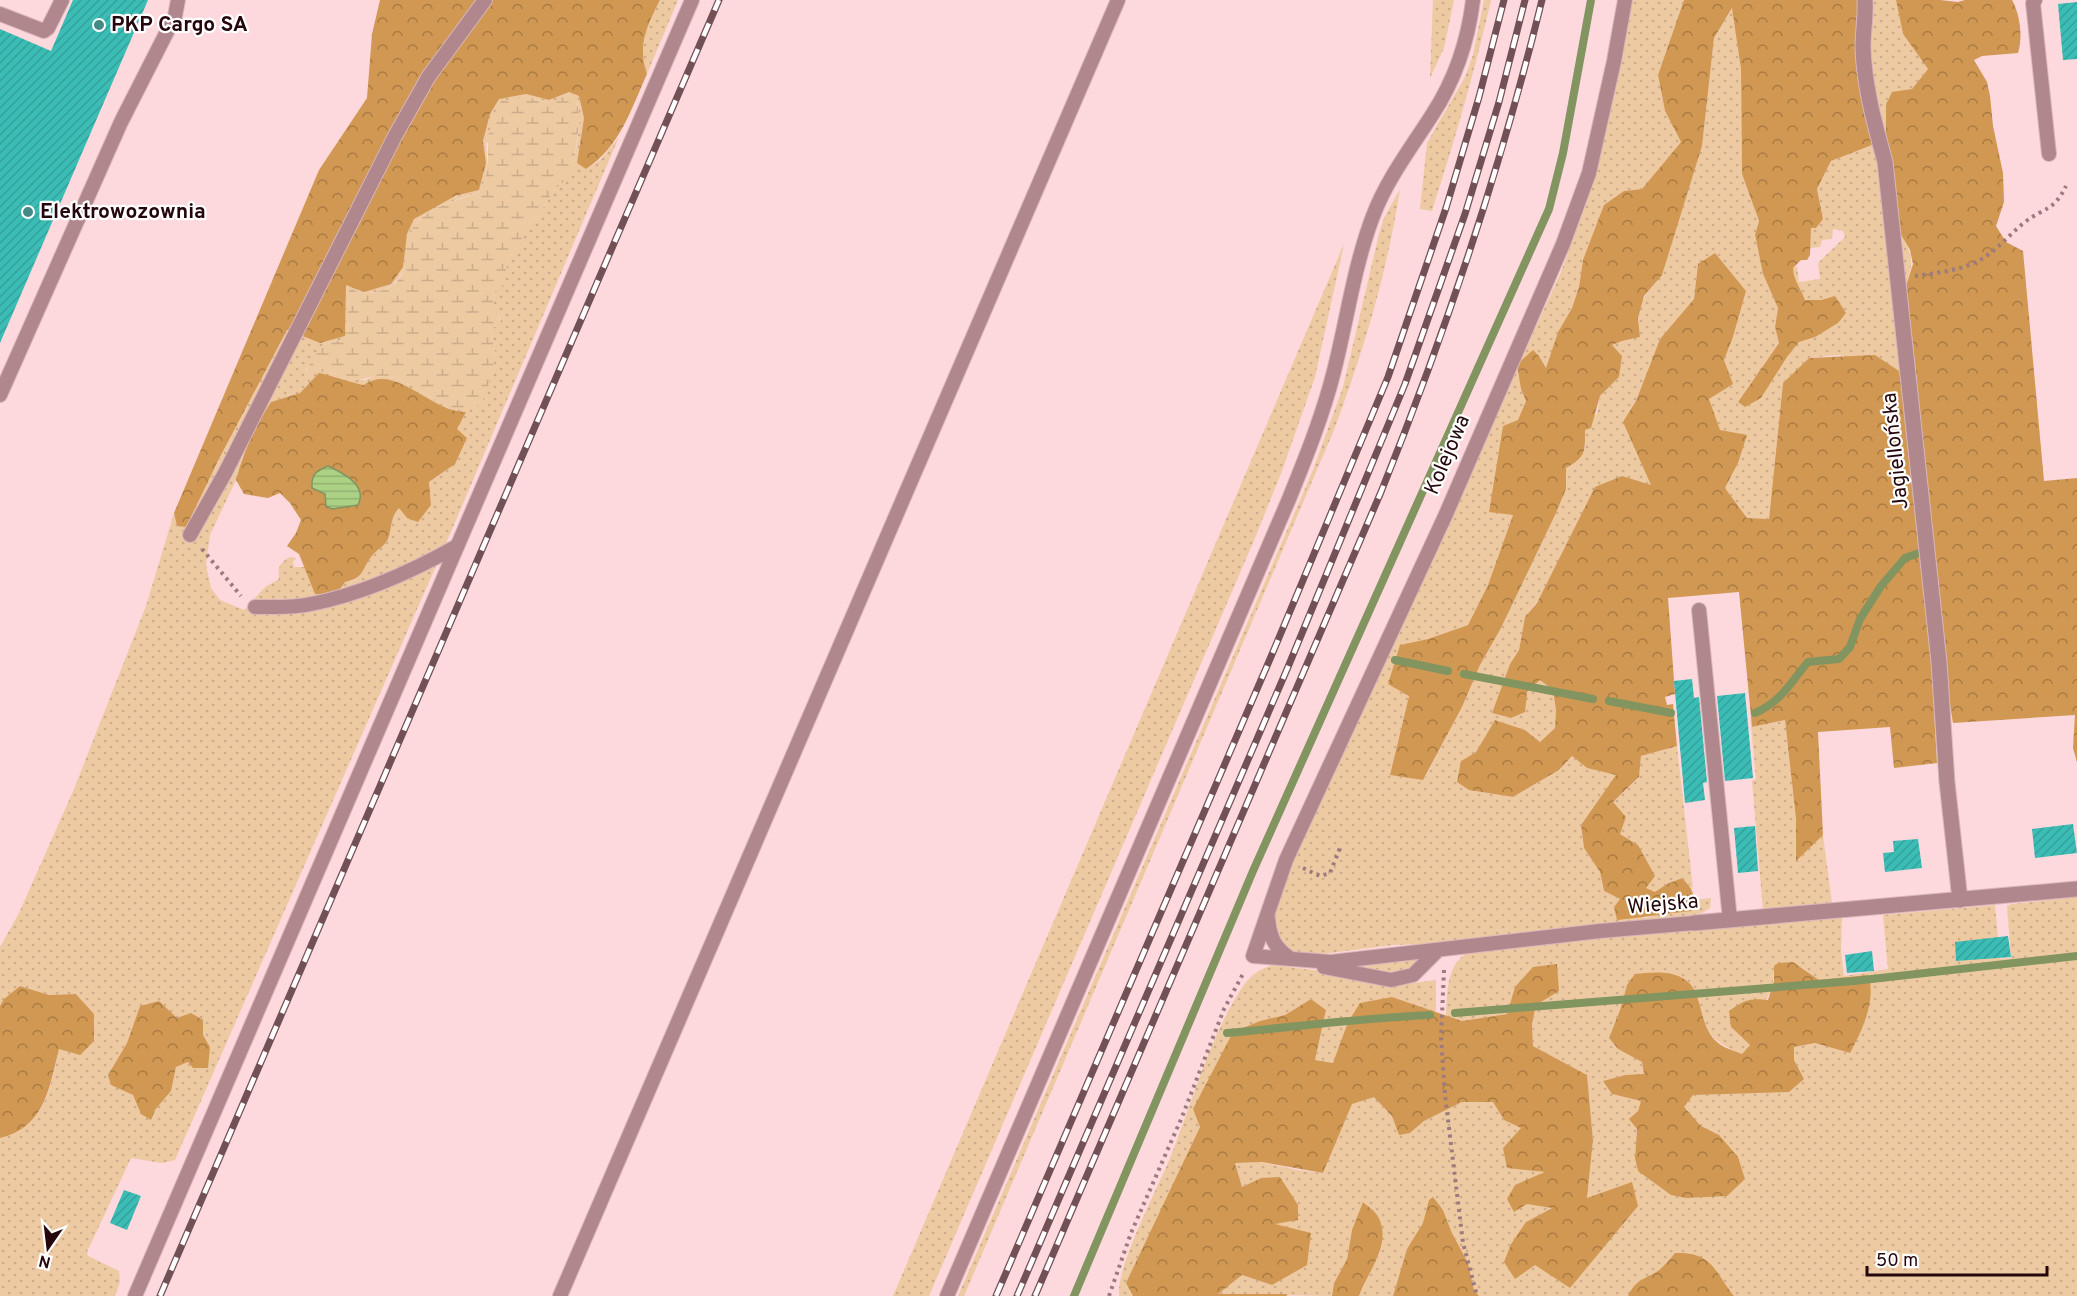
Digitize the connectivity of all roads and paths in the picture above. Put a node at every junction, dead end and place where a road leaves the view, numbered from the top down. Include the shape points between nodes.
1 (62, 0) edge
2 (178, 0) edge
3 (485, 0) edge
4 (692, 0) edge
5 (1118, 0) edge
6 (1473, 0) edge
7 (1625, 0) edge
8 (1865, 0) edge
9 (2035, 0) edge
10 (0, 14) edge
11 (2049, 154) dead end
12 (2066, 186) dead end
13 (1898, 279) junction
14 (0, 395) edge
15 (190, 535) joint
16 (457, 546) junction
17 (255, 607) joint
18 (1699, 610) dead end
19 (1340, 848) dead end
20 (1286, 860) junction
21 (2077, 890) edge
22 (1960, 900) junction
23 (1268, 913) junction
24 (1730, 920) junction
25 (1694, 923) joint
26 (1443, 949) junction
27 (1253, 956) junction
28 (1290, 959) junction
29 (1348, 966) junction
30 (135, 1296) edge
31 (560, 1296) edge
32 (947, 1296) edge
33 (1109, 1296) edge
34 (1477, 1296) edge

1 - 10 lane via 44,31
2 - 14 lane via 175,16 121,122
3 - 15 lane via 429,76 395,136
4 - 16 lane
5 - 31 lane
6 - 32 lane via 1468,32 1454,73 1433,114 1388,183 1372,218 1328,396 1289,499
7 - 20 lane, Kolejowa via 1589,173 1563,244 1446,514
8 - 13 street, Jagiellońska via 1866,75 1885,162
9 - 11 lane
12 - 13 path via 2059,201 2027,220 1975,263
13 - 22 street, Jagiellońska
15 - 17 path via 247,604
16 - 17 lane via 389,581 351,594 310,604
16 - 30 lane
18 - 24 lane
19 - 20 path via 1330,873 1320,876
20 - 23 lane, Kolejowa
21 - 22 street, Wiejska
22 - 24 street, Wiejska
23 - 27 lane, Kolejowa
23 - 28 lane via 1270,936
24 - 25 street, Wiejska
25 - 26 lane, Wiejska
26 - 29 lane, Wiejska
26 - 29 lane via 1413,975 1391,980
26 - 34 path via 1441,1038 1445,1095 1463,1243
27 - 28 lane, Wiejska
27 - 33 path via 1224,1009 1131,1233
28 - 29 lane, Wiejska

